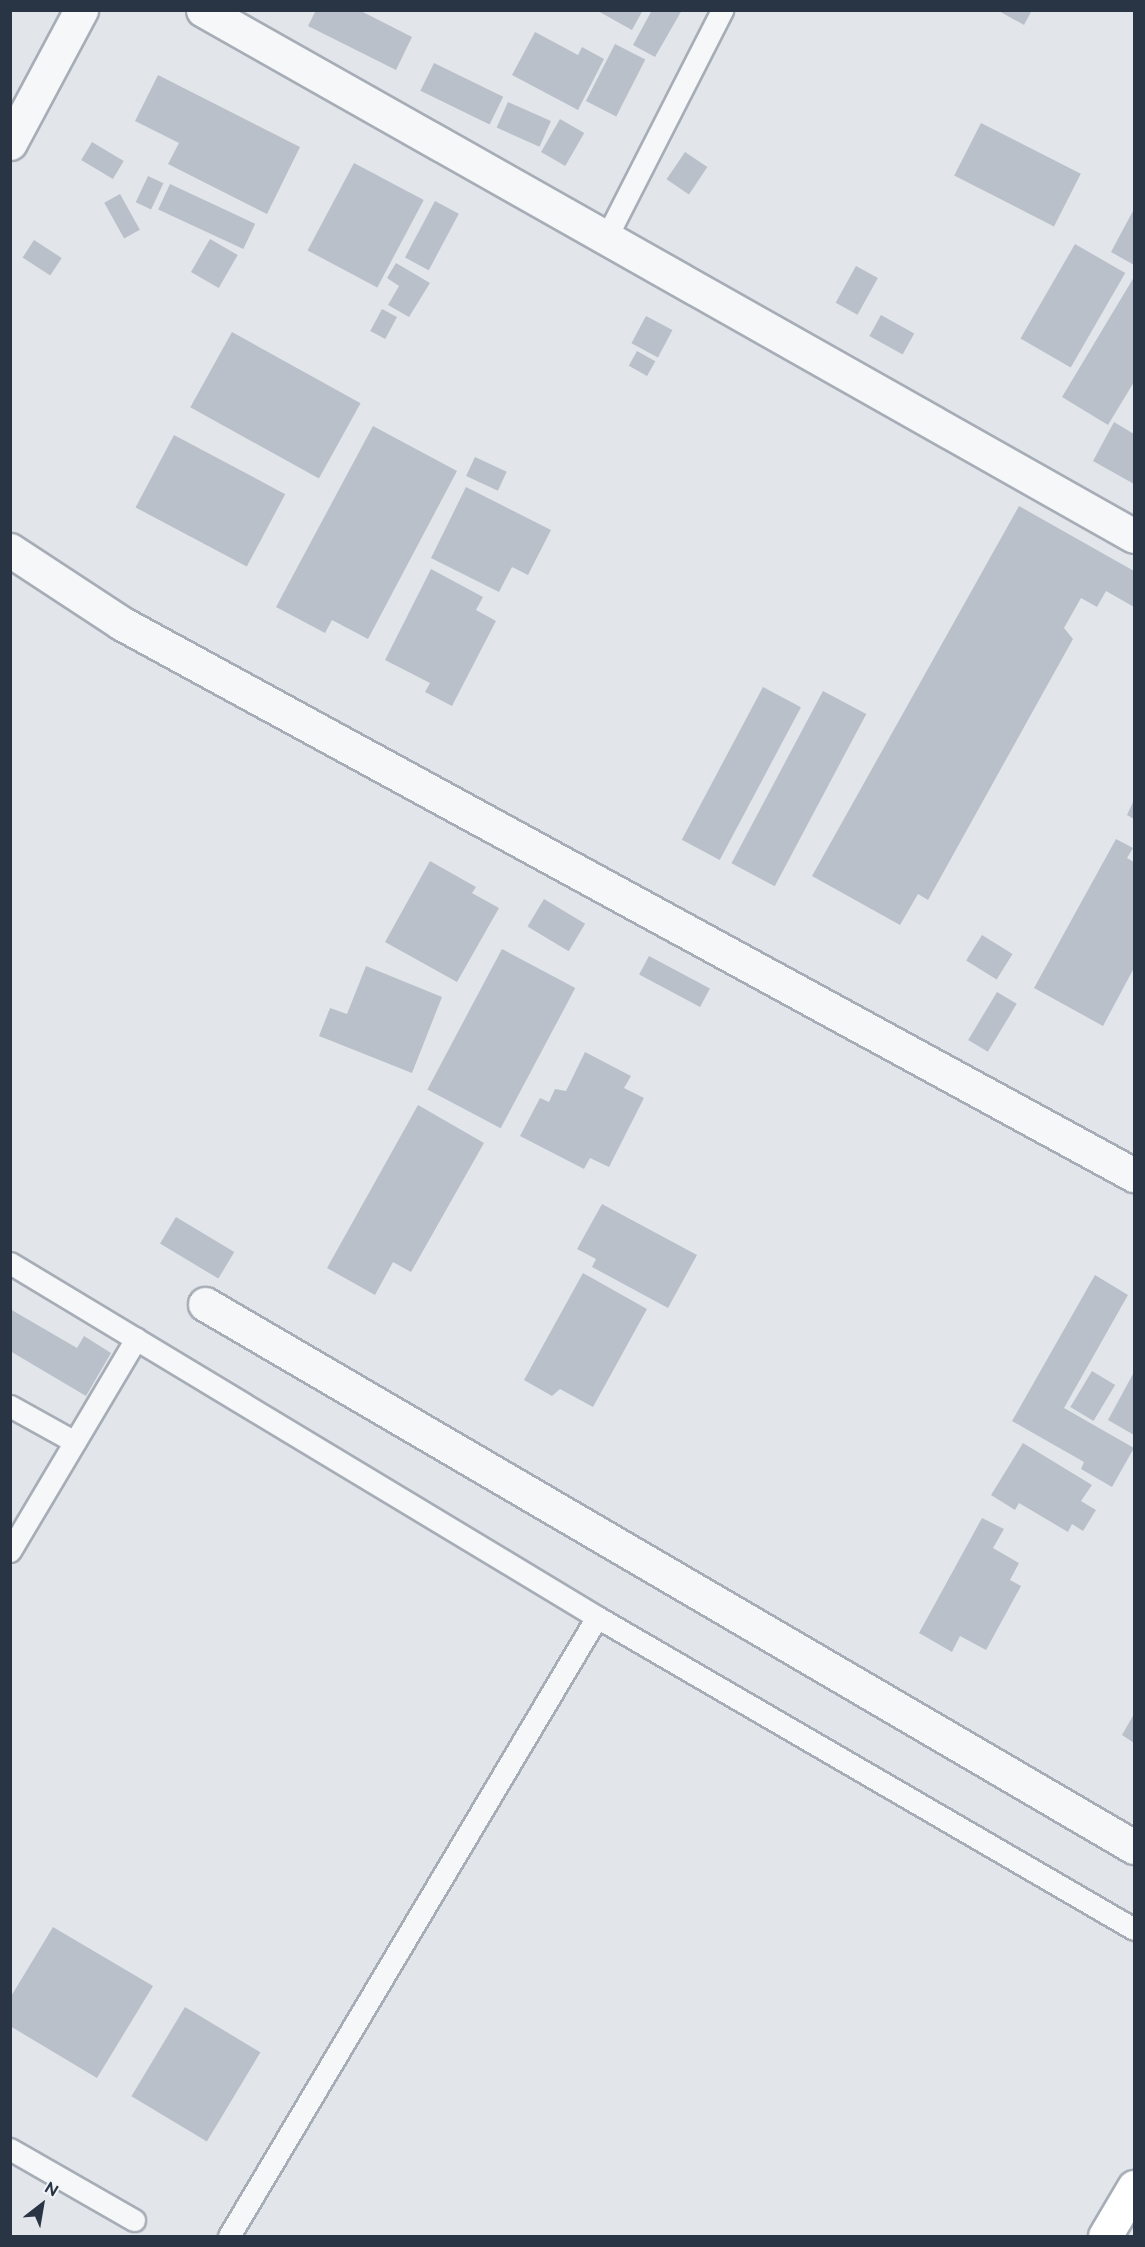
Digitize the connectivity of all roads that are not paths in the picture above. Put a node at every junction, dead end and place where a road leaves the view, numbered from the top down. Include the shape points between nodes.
1 (81, 10) edge
2 (203, 10) edge
3 (723, 10) edge
4 (10, 143) edge
5 (607, 237) junction
6 (1134, 536) edge
7 (10, 550) edge
8 (1134, 1175) edge
9 (10, 1263) edge
10 (205, 1304) dead end
11 (136, 1339) junction
12 (10, 1406) edge
13 (75, 1442) junction
14 (10, 1551) edge
15 (597, 1617) junction
16 (1134, 1847) edge
17 (1134, 1929) edge
18 (10, 2149) edge
19 (1134, 2187) edge
20 (134, 2220) dead end
21 (228, 2236) edge
22 (1105, 2236) edge

1 - 4 street
2 - 5 street
3 - 5 lane
5 - 6 street
7 - 8 street via 121,624
9 - 11 lane
10 - 16 street
11 - 13 lane
11 - 15 lane
12 - 13 lane
13 - 14 lane
15 - 17 lane
15 - 21 lane
18 - 20 lane
19 - 22 street

